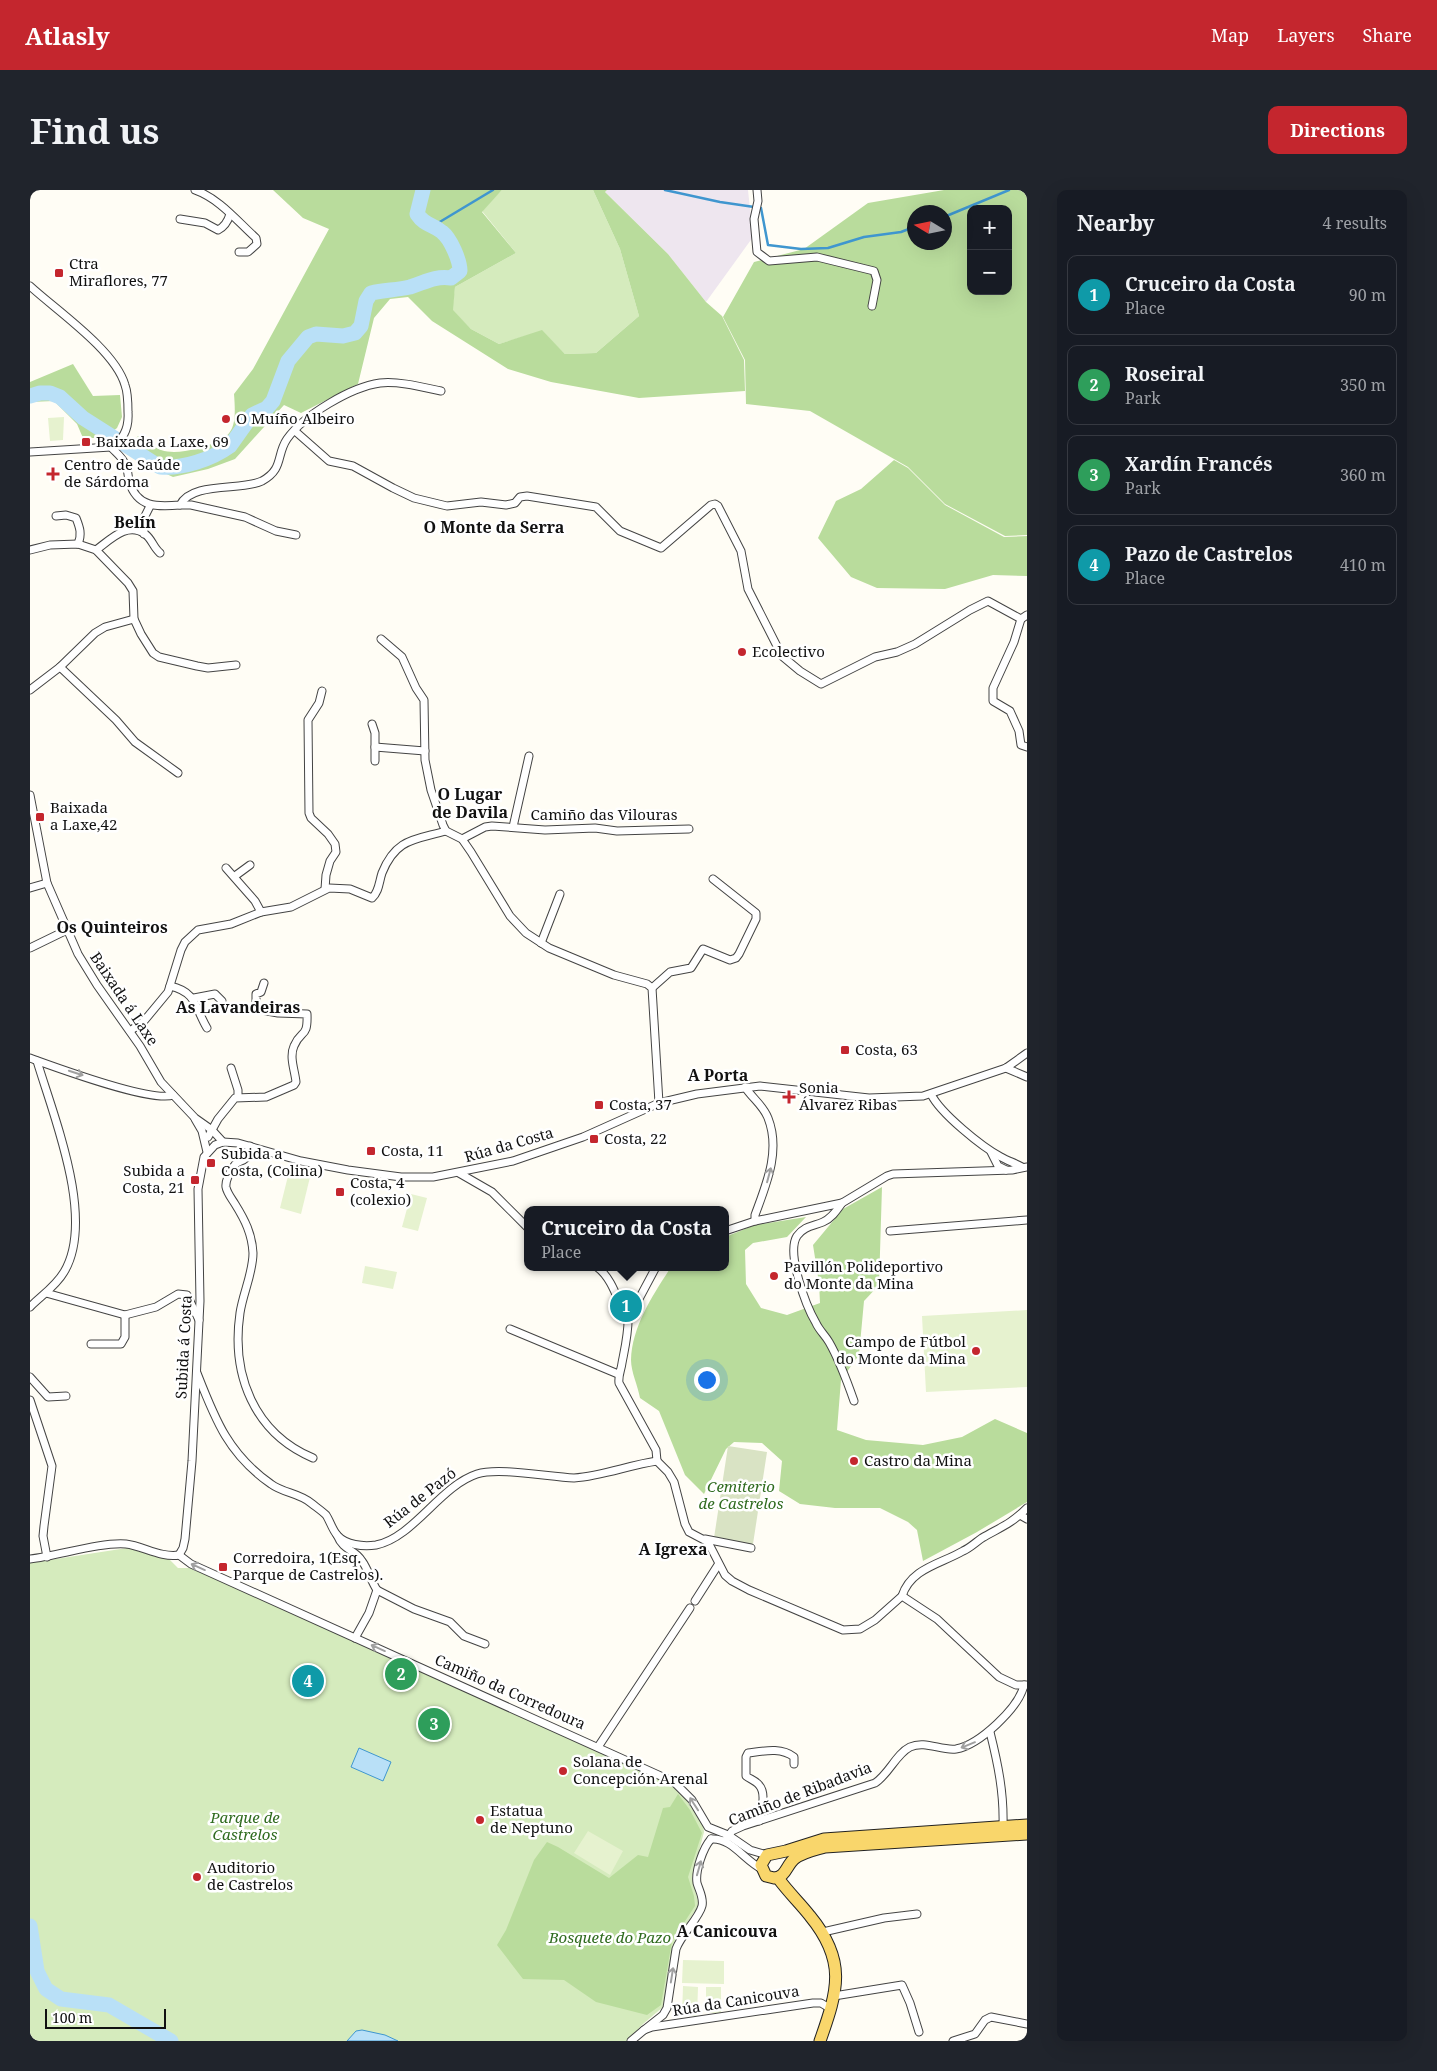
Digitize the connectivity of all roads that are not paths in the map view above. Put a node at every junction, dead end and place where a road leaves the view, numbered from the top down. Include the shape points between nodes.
1 (195, 190) edge
2 (757, 190) edge
3 (230, 214) junction
4 (180, 220) dead end
5 (239, 252) dead end
6 (30, 286) edge
7 (872, 306) dead end
8 (441, 390) dead end
9 (295, 431) junction
10 (113, 446) junction
11 (30, 452) edge
12 (180, 505) junction
13 (150, 506) junction
14 (56, 516) dead end
15 (144, 534) junction
16 (296, 535) dead end
17 (78, 544) junction
18 (30, 550) edge
19 (96, 550) junction
20 (160, 553) dead end
21 (1024, 617) edge
22 (134, 619) junction
23 (381, 639) dead end
24 (236, 665) dead end
25 (60, 667) junction
26 (30, 690) edge
27 (322, 691) dead end
28 (372, 724) dead end
29 (375, 747) junction
30 (1027, 747) edge
31 (425, 751) junction
32 (529, 756) dead end
33 (375, 761) dead end
34 (178, 773) dead end
35 (30, 795) edge
36 (513, 827) junction
37 (689, 829) dead end
38 (446, 831) junction
39 (462, 839) junction
40 (250, 865) dead end
41 (226, 868) dead end
42 (235, 876) junction
43 (713, 879) dead end
44 (47, 883) junction
45 (30, 888) edge
46 (325, 889) junction
47 (560, 894) dead end
48 (261, 912) junction
49 (67, 930) junction
50 (541, 943) junction
51 (30, 948) edge
52 (264, 984) dead end
53 (170, 986) junction
54 (652, 988) junction
55 (194, 998) junction
56 (222, 1001) dead end
57 (207, 1028) dead end
58 (130, 1032) junction
59 (1027, 1054) edge
60 (33, 1059) edge
61 (231, 1068) dead end
62 (1006, 1068) junction
63 (1027, 1077) edge
64 (745, 1087) junction
65 (931, 1094) junction
66 (173, 1096) junction
67 (238, 1097) junction
68 (659, 1103) junction
69 (195, 1118) junction
70 (212, 1130) junction
71 (202, 1131) junction
72 (208, 1137) junction
73 (223, 1142) junction
74 (215, 1145) junction
75 (250, 1146) junction
76 (207, 1152) junction
77 (998, 1159) junction
78 (1025, 1167) edge
79 (1006, 1170) junction
80 (984, 1171) junction
81 (458, 1173) junction
82 (842, 1203) junction
83 (1027, 1220) edge
84 (755, 1221) junction
85 (524, 1224) edge
86 (729, 1230) edge
87 (890, 1231) dead end
88 (602, 1271) edge
89 (654, 1271) edge
90 (46, 1293) junction
91 (30, 1308) edge
92 (628, 1314) junction
93 (125, 1316) junction
94 (199, 1320) junction
95 (510, 1329) dead end
96 (91, 1344) dead end
97 (196, 1370) junction
98 (618, 1374) junction
99 (30, 1377) edge
100 (66, 1396) dead end
101 (30, 1400) edge
102 (854, 1401) dead end
103 (313, 1458) dead end
104 (657, 1461) junction
105 (1027, 1508) edge
106 (1024, 1517) edge
107 (337, 1535) junction
108 (704, 1539) junction
109 (751, 1548) dead end
110 (179, 1554) junction
111 (47, 1557) junction
112 (30, 1560) edge
113 (718, 1565) junction
114 (377, 1590) junction
115 (902, 1596) junction
116 (695, 1601) dead end
117 (690, 1608) dead end
118 (355, 1638) junction
119 (486, 1644) dead end
120 (1025, 1685) edge
121 (990, 1732) junction
122 (598, 1747) junction
123 (794, 1764) dead end
124 (759, 1821) junction
125 (1027, 1825) edge
126 (1003, 1826) junction
127 (708, 1827) junction
128 (1027, 1834) edge
129 (726, 1838) junction
130 (711, 1839) junction
131 (771, 1854) junction
132 (787, 1868) junction
133 (762, 1869) junction
134 (778, 1878) junction
135 (917, 1914) dead end
136 (823, 1932) junction
137 (834, 1996) junction
138 (831, 2009) junction
139 (1027, 2024) edge
140 (644, 2030) junction
141 (919, 2032) dead end
142 (631, 2041) edge
143 (820, 2041) edge
144 (953, 2041) edge

1 - 3 street via 206,194
2 - 7 street via 754,219 757,252 769,260 817,257 874,270 878,280
3 - 4 street via 218,230 205,223
3 - 5 street via 256,238 256,244 248,252
6 - 10 street via 72,320 123,379 129,423
8 - 9 street via 382,383 357,389 307,418
9 - 12 street via 284,445 275,471 269,477 259,482 203,491
9 - 21 street via 329,462 353,466 414,498 447,506 481,502 506,505 527,496 596,508 620,531 661,548 715,504 741,551 748,589 782,656 821,684 875,657 915,644 988,601
10 - 11 street
10 - 13 street via 124,462 134,492
12 - 13 street
12 - 16 street via 245,517 276,532
13 - 15 street via 143,520
14 - 17 street via 76,518 81,529
15 - 19 street via 124,530
15 - 20 street
17 - 18 street
17 - 19 street
19 - 22 street via 133,591
21 - 30 street via 992,688 993,701 1010,711 1021,745
22 - 24 street via 150,649 159,657 208,668
22 - 25 street via 95,633
23 - 31 street via 402,656 424,700
25 - 26 street
25 - 34 street via 135,742
27 - 46 street via 319,703 308,720 307,765 309,813 328,834 336,850 330,860
28 - 29 street
29 - 31 street
29 - 33 street
31 - 38 street via 431,790
32 - 36 street
35 - 44 street, Baixada á Laxe
36 - 37 street, Camiño das Vilouras via 617,831
36 - 39 street, Camiño das Vilouras via 485,827
38 - 39 street
38 - 46 street via 414,839 397,848 384,868 377,893 372,898 350,889
39 - 50 street via 510,916
40 - 42 street
41 - 42 street
42 - 48 street
43 - 54 street via 756,913 739,954 730,960 703,949 690,968 670,972
44 - 45 street
44 - 49 street, Baixada á Laxe
46 - 48 street via 291,907
47 - 50 street
48 - 53 street via 193,934 181,950
49 - 51 street
49 - 58 street, Baixada á Laxe via 97,986
50 - 54 street
52 - 67 street via 261,992 256,994 256,1009 307,1014 306,1032 293,1050 296,1082 266,1097
53 - 55 street
53 - 58 street via 144,1021
54 - 68 street
55 - 56 street via 215,994
55 - 57 street
58 - 66 street, Baixada á Laxe via 152,1070
59 - 62 street, Rúa da Costa
60 -> 66 street via 140,1093 164,1098
60 - 90 street via 67,1155 73,1184 75,1222 72,1251 64,1272
61 - 67 street
62 - 63 street
62 - 65 street, Rúa da Costa
64 - 65 street, Rúa da Costa via 788,1088 869,1098
64 - 68 street, Rúa da Costa via 702,1092
84 -> 64 street via 770,1172 772,1147 768,1118
65 - 77 street via 939,1108
66 - 69 street, Baixada á Laxe
67 - 70 street via 232,1100
68 - 81 street, Rúa da Costa via 583,1137 513,1161
69 - 70 street, Baixada á Laxe
69 - 71 street, Baixada á Laxe
70 - 72 street
70 - 73 street, Baixada á Laxe
71 - 72 street, Baixada á Laxe
71 - 76 street, Baixada á Laxe
72 - 74 street, Baixada á Laxe
73 - 74 street, Rúa da Costa
73 - 75 street, Rúa da Costa
74 - 76 street
75 - 81 street, Rúa da Costa via 302,1161 387,1176 418,1178
75 - 103 street via 246,1158 234,1165 226,1186 252,1239 252,1267 238,1335 244,1378 255,1410 269,1428
76 - 94 street, Subida á Costa via 199,1176 197,1206 201,1268
77 - 78 street
77 - 79 street via 998,1166
77 - 80 street
78 - 79 street
79 - 80 street
80 - 82 street via 893,1174
81 - 85 street via 492,1192
82 - 84 street
82 - 102 street via 824,1222 801,1231 794,1242 793,1252 806,1303 828,1340
83 - 87 street
84 - 86 street
88 - 92 street via 624,1313
89 - 92 street
90 - 91 street
90 - 93 street
92 - 98 street via 622,1366
93 - 94 street via 156,1307 181,1293 187,1295
93 - 96 street via 125,1336 121,1344
94 - 97 street, Subida á Costa
95 - 98 street
97 - 107 street via 210,1407 230,1445 273,1486 304,1497 326,1516
97 - 110 street, Subida á Costa via 185,1539
98 - 104 street via 622,1392 656,1450
99 - 100 street via 48,1397
101 - 111 street via 52,1466 43,1536
104 - 107 street, Rúa de Pazó via 574,1478 482,1472 457,1485 401,1533 384,1543 364,1546
104 - 108 street via 674,1482 689,1532
105 - 106 street
106 - 115 street via 924,1569 915,1576
107 - 114 street via 341,1545 363,1561
108 - 109 street
108 - 113 street
110 - 111 street via 112,1544
118 -> 110 street, Camiño da Corredoura via 191,1564
111 - 112 street
113 - 115 street via 732,1582 843,1630 860,1629
113 - 116 street
114 - 118 street
114 - 119 street via 414,1609 450,1622 464,1636
115 - 120 street via 936,1619 999,1677
117 - 122 street, Camiño da Corredoura
122 -> 118 street, Camiño da Corredoura
120 - 121 street, Camiño de Ribadavia
121 -> 124 street, Camiño de Ribadavia via 971,1745 955,1749 921,1745 908,1748 876,1783
121 - 126 street via 1004,1802
127 -> 122 street, Camiño da Corredoura via 692,1800 678,1785
123 - 124 street via 794,1757 776,1751 748,1754 746,1757 746,1776 761,1788
124 - 129 street, Camiño de Ribadavia via 736,1829
125 - 126 main road
126 - 131 main road via 824,1839
127 - 129 street
127 - 130 street, Camiño da Corredoura
128 - 132 main road via 826,1847 799,1856
129 - 130 street
129 - 131 street via 750,1850
129 - 133 street
140 -> 130 street, Rúa da Canicouva via 667,2008 676,1949 702,1907 697,1877
131 - 132 main road via 786,1860
131 - 133 main road via 762,1861
132 - 134 main road
133 - 134 main road via 766,1876
134 - 136 main road
135 - 136 street
136 - 137 main road via 836,1968
137 - 138 main road
137 - 141 street via 902,1985
138 - 140 street, Rúa da Canicouva via 821,2003 813,2003
138 - 143 main road
139 - 144 street via 991,2017 975,2034
140 - 142 street, Rúa da Canicouva

